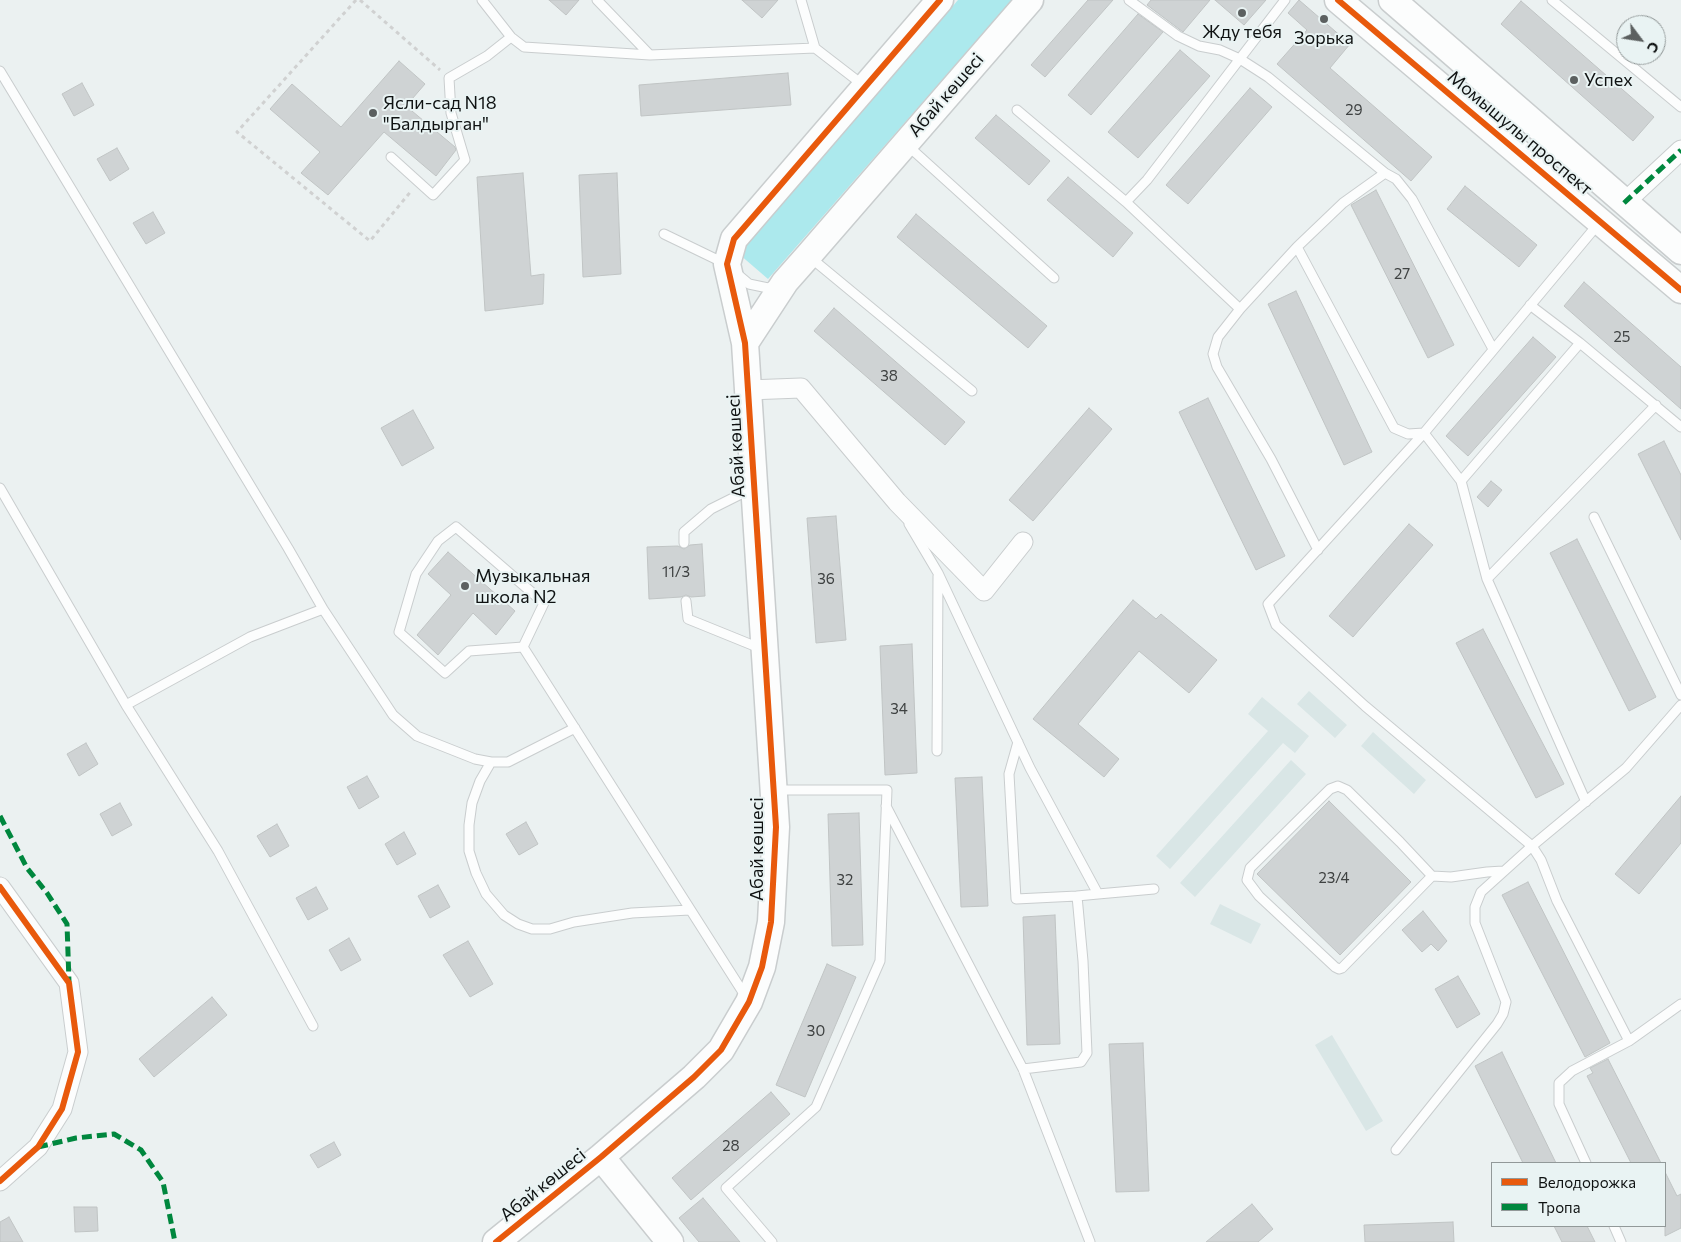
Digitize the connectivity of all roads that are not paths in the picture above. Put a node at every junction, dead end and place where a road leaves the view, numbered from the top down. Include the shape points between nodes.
1 (482, 0) edge
2 (597, 0) edge
3 (801, 0) edge
4 (940, 0) edge
5 (1030, 0) edge
6 (1130, 0) edge
7 (1285, 0) edge
8 (1338, 0) edge
9 (1392, 0) edge
10 (1552, 0) edge
11 (511, 37) junction
12 (815, 48) junction
13 (650, 55) junction
14 (1240, 59) junction
15 (0, 71) edge
16 (866, 86) junction
17 (1681, 107) edge
18 (1017, 110) dead end
19 (905, 143) junction
20 (1681, 150) edge
21 (391, 157) dead end
22 (1384, 173) junction
23 (1126, 202) junction
24 (1624, 203) junction
25 (1601, 221) junction
26 (664, 234) dead end
27 (1297, 247) junction
28 (1681, 251) edge
29 (808, 256) junction
30 (727, 264) junction
31 (1054, 278) dead end
32 (785, 282) junction
33 (1681, 290) edge
34 (1530, 305) junction
35 (1240, 309) junction
36 (1580, 342) junction
37 (745, 343) junction
38 (1493, 349) junction
39 (748, 390) junction
40 (972, 391) dead end
41 (1656, 405) junction
42 (1681, 427) edge
43 (1424, 433) junction
44 (1461, 481) junction
45 (0, 488) edge
46 (754, 488) junction
47 (897, 502) junction
48 (1594, 517) dead end
49 (684, 542) dead end
50 (1023, 542) dead end
51 (1318, 550) junction
52 (938, 573) junction
53 (1487, 580) junction
54 (686, 601) dead end
55 (323, 609) junction
56 (524, 647) junction
57 (764, 650) junction
58 (1681, 695) edge
59 (126, 705) junction
60 (1681, 705) edge
61 (575, 728) junction
62 (1018, 742) junction
63 (937, 751) dead end
64 (491, 762) junction
65 (773, 790) junction
66 (1586, 802) junction
67 (886, 806) junction
68 (1532, 846) junction
69 (1503, 871) junction
70 (1432, 876) junction
71 (0, 886) edge
72 (1154, 889) dead end
73 (1098, 894) junction
74 (1077, 896) junction
75 (690, 910) junction
76 (749, 1002) junction
77 (1681, 1004) edge
78 (313, 1026) dead end
79 (1629, 1041) junction
80 (1023, 1069) junction
81 (1396, 1150) dead end
82 (601, 1157) junction
83 (1586, 1162) edge
84 (0, 1180) edge
85 (1614, 1227) edge
86 (496, 1242) edge
87 (670, 1242) edge
88 (772, 1242) edge
89 (1090, 1242) edge
90 (1621, 1242) edge

1 - 11 lane
2 - 13 lane
3 - 12 lane
4 - 16 street
5 - 19 street, Абай көшесі
6 - 14 lane via 1178,36
7 - 14 lane
8 - 25 street, Момышулы проспект
9 - 24 street, Момышулы проспект
10 - 17 lane
11 - 13 lane via 524,47
11 - 21 lane via 487,56 449,78 452,112 465,160 433,195
12 - 13 lane
12 - 16 lane
14 - 22 lane via 1268,77
14 - 23 lane via 1147,180
15 - 55 lane
16 - 30 street via 734,239
18 - 23 lane
19 - 29 street, Абай көшесі
19 - 31 lane
20 - 24 street
22 - 27 lane via 1343,203
22 - 38 lane via 1396,179 1412,199
23 - 35 lane
24 - 25 street
24 - 28 street, Момышулы проспект
25 - 33 street, Момышулы проспект
25 - 34 lane
26 - 30 lane
27 - 35 lane
27 - 43 lane via 1394,428 1408,434
29 - 32 street, Абай көшесі
29 - 40 lane
30 - 32 lane via 748,284 768,288
30 - 37 street, Абай көшесі
32 - 37 street, Абай көшесі
34 - 36 lane
34 - 38 lane
35 - 51 lane via 1218,337 1213,354 1217,367
36 - 41 lane
36 - 44 lane
37 - 39 street, Абай көшесі
38 - 43 lane
39 - 46 street, Абай көшесі
39 - 47 street via 801,388
41 - 42 lane
41 - 53 lane
43 - 44 lane
43 - 51 lane
44 - 53 lane
45 - 59 lane
46 - 49 lane via 711,509 684,532
46 - 57 street, Абай көшесі
47 - 50 street via 984,590
47 - 52 lane
48 - 58 lane
51 - 68 lane via 1268,604 1276,625 1365,706
52 - 62 lane
52 - 63 lane
53 - 66 lane
54 - 57 lane via 688,618
55 - 59 lane via 250,638
55 - 64 lane via 393,715 405,726 417,736
56 - 56 lane via 469,651 445,673 399,632 416,574 438,541 456,527 544,602
56 - 61 lane
57 - 65 street, Абай көшесі
59 - 78 lane via 218,851
60 - 66 lane via 1626,768
61 - 64 lane via 508,762
61 - 75 lane
62 - 73 lane
62 - 74 lane via 1009,774 1016,899
64 - 75 lane via 472,803 469,851 486,894 504,915 532,929 550,929 632,913
65 - 67 lane via 887,790
65 - 76 street, Абай көшесі via 776,827 771,922 762,967
66 - 68 lane
67 - 80 lane
67 - 88 lane via 880,961 816,1107 726,1188
68 - 69 lane
68 - 79 lane
69 - 70 lane
69 - 81 lane via 1481,892 1475,907 1475,923 1506,1002 1502,1014
70 - 70 lane via 1347,790 1338,786 1330,789 1250,868 1247,880 1259,896 1335,967 1342,968
71 - 84 street via 69,983 78,1052 62,1109 38,1146
72 - 73 lane
73 - 74 lane
74 - 80 lane via 1087,1053 1081,1062
75 - 76 lane
76 - 82 street, Абай көшесі via 721,1050
77 - 79 lane
79 - 83 lane via 1572,1071 1559,1083 1559,1104
80 - 89 lane
82 - 86 street, Абай көшесі
82 - 87 street
85 - 90 lane

